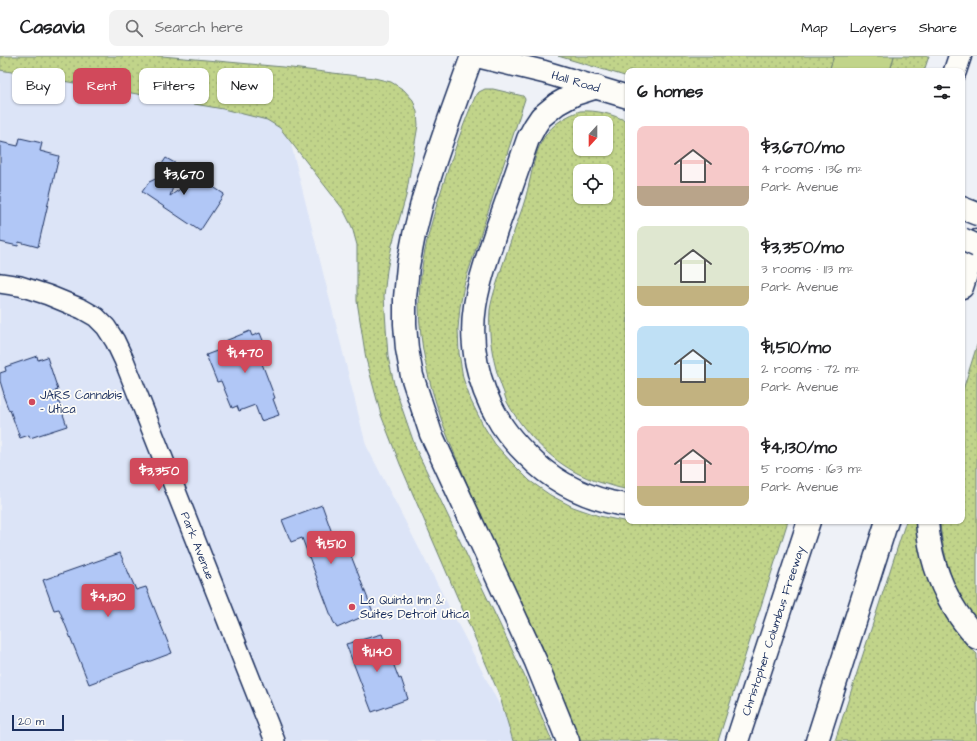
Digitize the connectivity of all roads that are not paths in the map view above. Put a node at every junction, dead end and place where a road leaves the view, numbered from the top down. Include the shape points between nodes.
1 (472, 56) edge
2 (477, 56) edge
3 (960, 56) edge
4 (956, 68) edge
5 (597, 87) junction
6 (625, 96) edge
7 (965, 209) edge
8 (977, 214) edge
9 (965, 240) edge
10 (977, 241) edge
11 (977, 246) edge
12 (965, 278) edge
13 (0, 283) edge
14 (625, 504) edge
15 (808, 524) edge
16 (886, 524) edge
17 (927, 524) edge
18 (977, 638) edge
19 (275, 741) edge
20 (568, 741) edge
21 (738, 741) edge
22 (817, 741) edge

1 - 20 highway via 439,150 414,235 405,298 406,349 431,434 536,662
2 - 5 highway, Hall Road
3 - 4 highway
5 - 6 highway, Hall Road
5 - 14 highway via 575,94 557,104 542,117 528,138 480,281 473,336 476,364 484,390 497,418 513,440 532,460 572,489 598,499
7 - 8 highway
9 - 11 highway, bridge
10 - 12 highway
13 - 19 street, Park Avenue via 20,286 82,308 96,317 115,340
15 - 21 highway, Christopher Columbus Freeway
16 - 22 highway
17 - 18 highway via 929,542 941,583 952,606

